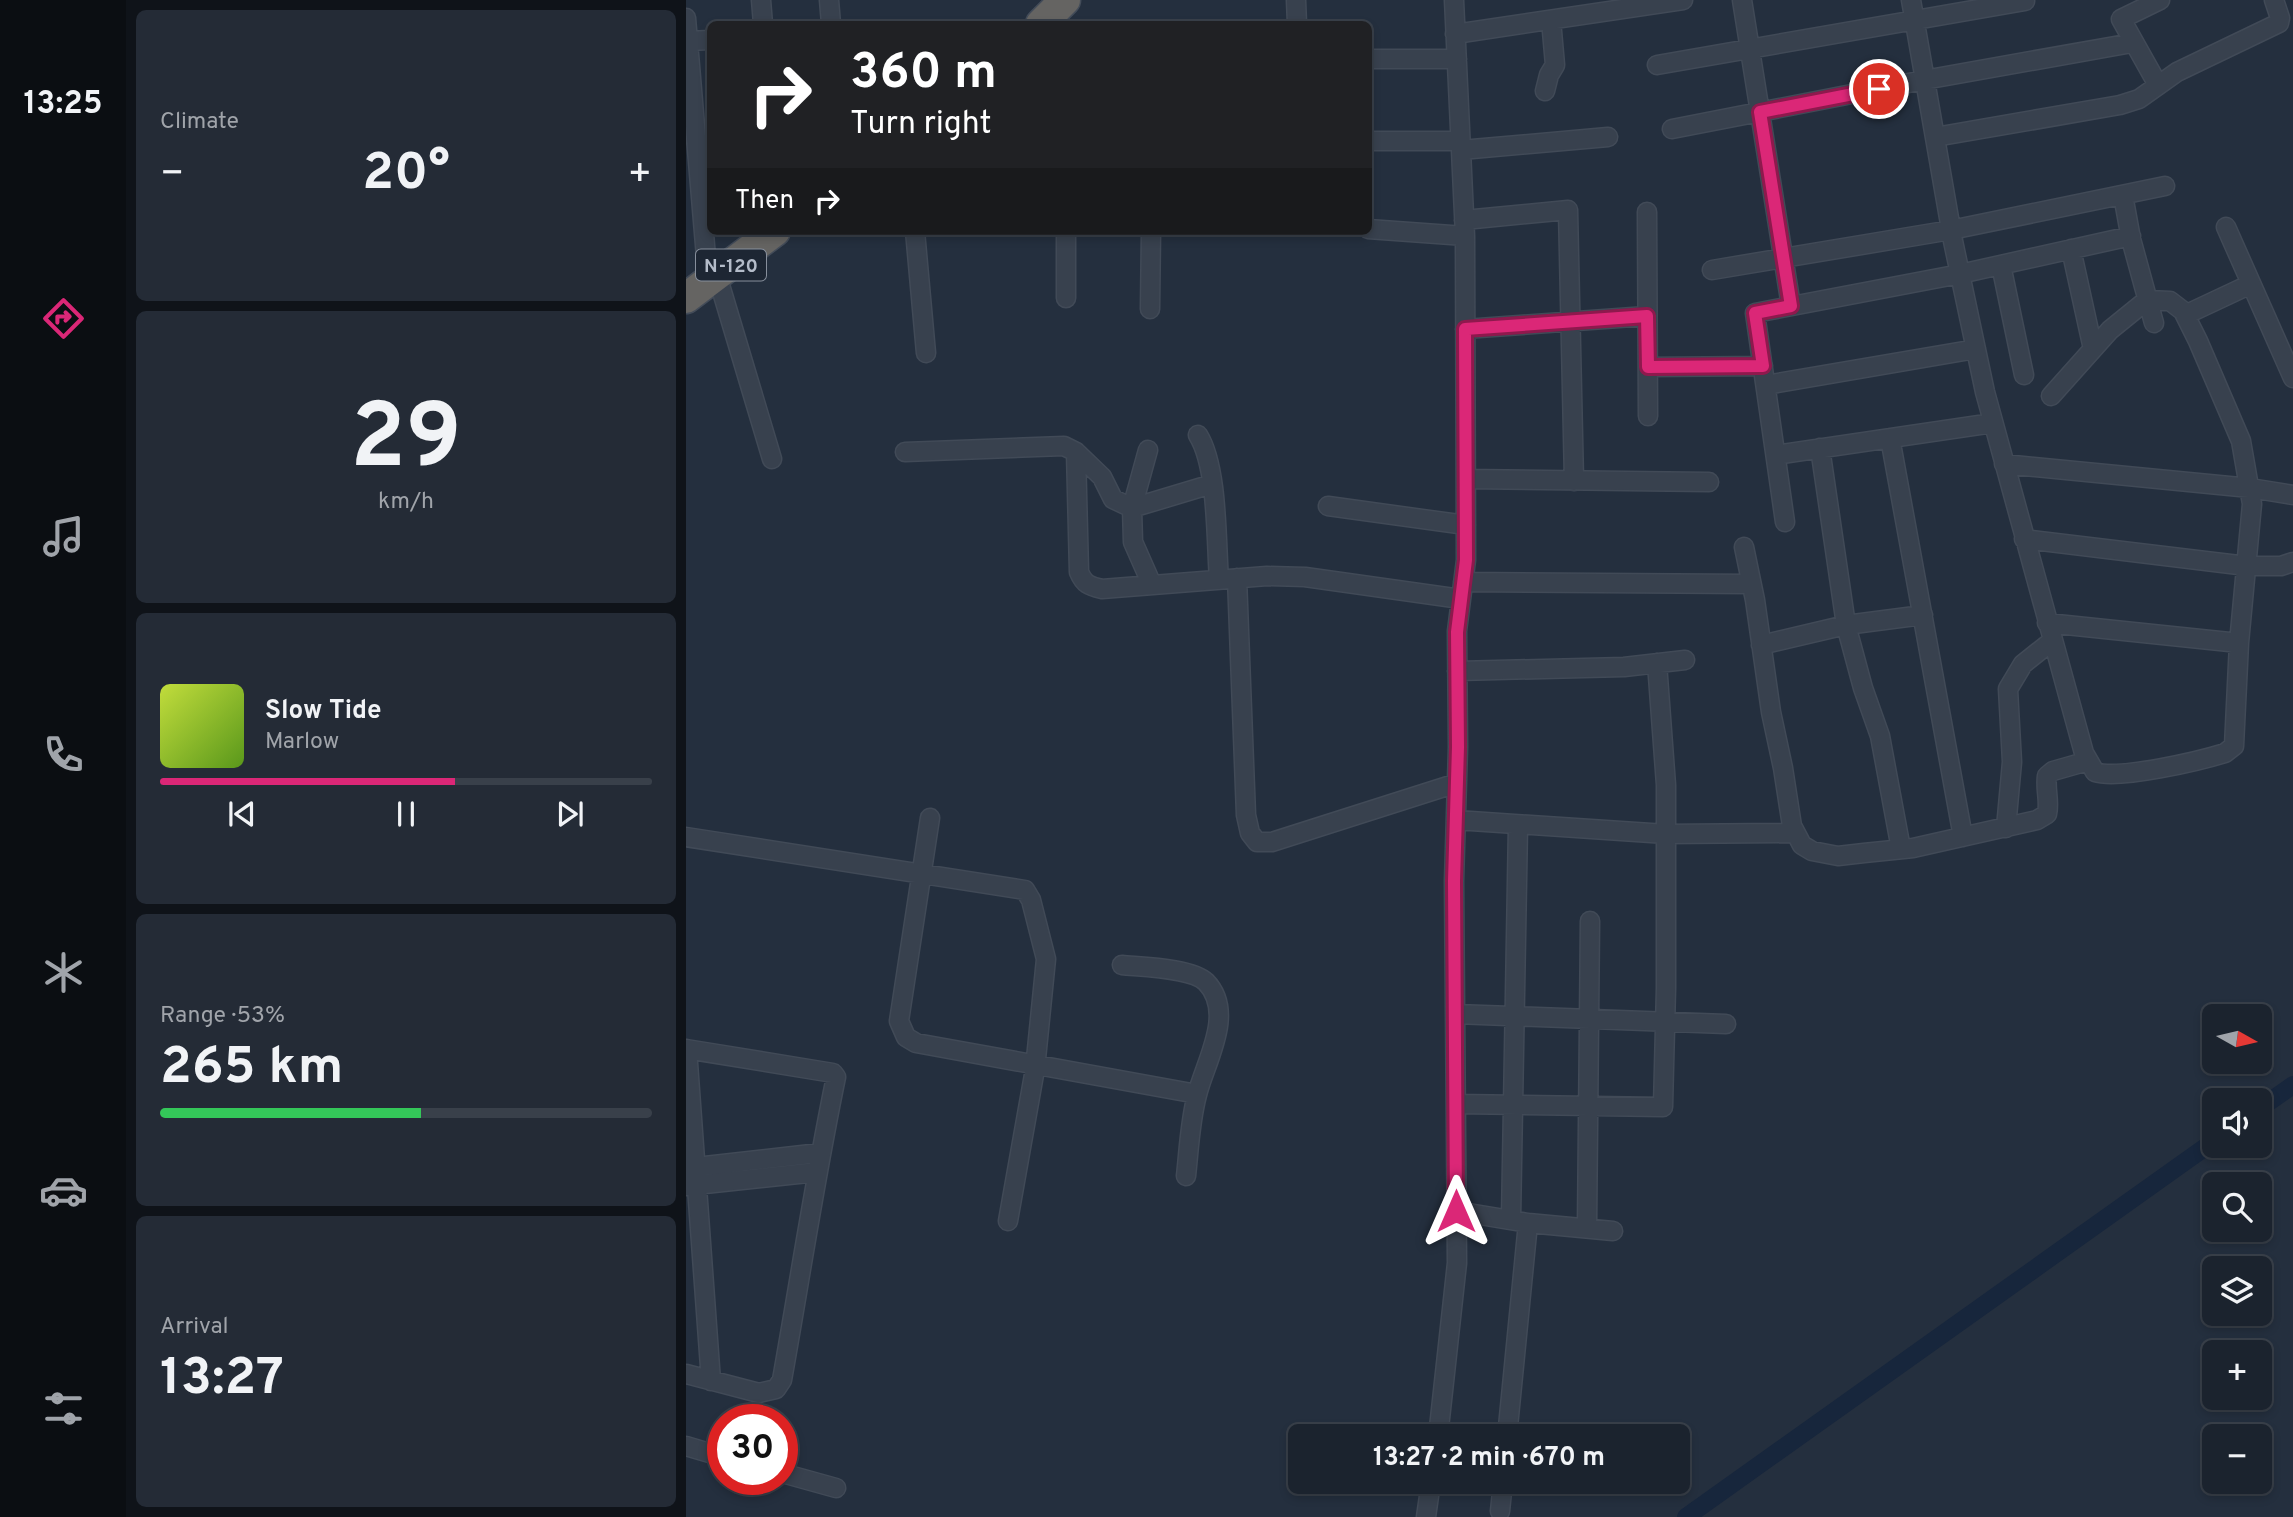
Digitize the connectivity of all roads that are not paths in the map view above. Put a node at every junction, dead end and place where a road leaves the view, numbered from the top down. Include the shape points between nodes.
1 (761, 0) edge
2 (829, 0) edge
3 (1065, 0) edge
4 (1296, 0) edge
5 (1454, 0) edge
6 (1683, 0) edge
7 (1742, 0) edge
8 (1911, 0) edge
9 (2160, 0) edge
10 (2274, 0) edge
11 (2025, 1) edge
12 (686, 19) edge
13 (1551, 20) junction
14 (1914, 20) junction
15 (763, 21) edge
16 (831, 21) edge
17 (1044, 21) edge
18 (1297, 21) edge
19 (1455, 34) junction
20 (707, 40) edge
21 (688, 41) junction
22 (2132, 43) junction
23 (1751, 49) junction
24 (1372, 59) edge
25 (1457, 59) junction
26 (1657, 65) dead end
27 (1924, 80) junction
28 (2158, 85) junction
29 (1545, 91) dead end
30 (1760, 112) junction
31 (1672, 129) dead end
32 (1608, 137) dead end
33 (1935, 137) junction
34 (1372, 141) edge
35 (1461, 145) junction
36 (2165, 186) dead end
37 (2123, 195) junction
38 (694, 198) edge
39 (1647, 212) dead end
40 (2226, 227) dead end
41 (1464, 228) junction
42 (1372, 229) edge
43 (1951, 230) junction
44 (770, 235) edge
45 (915, 235) edge
46 (1066, 235) edge
47 (1151, 235) edge
48 (2131, 236) junction
49 (2071, 249) junction
50 (1783, 258) junction
51 (2001, 265) junction
52 (1712, 270) dead end
53 (1960, 274) junction
54 (2251, 284) junction
55 (704, 285) edge
56 (1066, 298) dead end
57 (2147, 300) junction
58 (1791, 306) junction
59 (1150, 309) dead end
60 (2185, 315) junction
61 (1647, 316) junction
62 (1571, 322) junction
63 (2154, 323) dead end
64 (1465, 329) junction
65 (1976, 349) junction
66 (2093, 349) junction
67 (926, 353) dead end
68 (1763, 366) junction
69 (1648, 367) junction
70 (2024, 374) dead end
71 (2293, 378) edge
72 (1766, 385) junction
73 (2051, 396) dead end
74 (1648, 416) dead end
75 (1993, 423) junction
76 (1198, 435) dead end
77 (1890, 438) junction
78 (1820, 449) junction
79 (1148, 450) dead end
80 (905, 452) dead end
81 (1076, 452) junction
82 (1776, 455) junction
83 (772, 459) dead end
84 (2004, 464) junction
85 (1466, 479) junction
86 (1574, 481) junction
87 (1709, 482) dead end
88 (1212, 484) junction
89 (2250, 488) junction
90 (2293, 495) edge
91 (1328, 506) dead end
92 (1132, 508) junction
93 (1785, 522) dead end
94 (1466, 525) junction
95 (2024, 539) junction
96 (1744, 547) dead end
97 (2293, 562) edge
98 (2247, 566) junction
99 (1228, 579) junction
100 (1751, 584) junction
101 (1152, 585) junction
102 (1462, 590) junction
103 (1923, 615) junction
104 (2047, 622) junction
105 (1846, 625) junction
106 (2052, 641) junction
107 (2239, 643) junction
108 (1761, 645) junction
109 (1685, 660) dead end
110 (1657, 663) junction
111 (1457, 671) junction
112 (2088, 761) junction
113 (1457, 783) junction
114 (930, 818) dead end
115 (1455, 820) junction
116 (1518, 825) junction
117 (2006, 828) junction
118 (1795, 833) junction
119 (1666, 834) junction
120 (686, 837) edge
121 (1963, 837) junction
122 (1901, 849) junction
123 (920, 873) junction
124 (1590, 921) dead end
125 (1122, 965) dead end
126 (1455, 1014) junction
127 (1515, 1016) junction
128 (1590, 1019) junction
129 (1666, 1021) junction
130 (1726, 1024) dead end
131 (687, 1049) edge
132 (1035, 1065) junction
133 (1197, 1094) junction
134 (1456, 1104) junction
135 (1513, 1105) junction
136 (1588, 1106) junction
137 (820, 1153) junction
138 (817, 1172) junction
139 (1186, 1175) dead end
140 (691, 1176) edge
141 (1456, 1211) junction
142 (1008, 1221) dead end
143 (1520, 1221) junction
144 (1587, 1228) junction
145 (1613, 1231) dead end
146 (686, 1374) edge
147 (711, 1381) junction
148 (1439, 1424) edge
149 (1508, 1424) edge
150 (686, 1447) edge
151 (707, 1453) edge
152 (798, 1477) edge
153 (836, 1488) dead end
154 (1429, 1494) edge
155 (1502, 1494) edge
156 (1500, 1510) dead end
157 (1426, 1517) edge

1 - 15 street
2 - 16 street
3 - 17 highway
4 - 18 street
5 - 19 street
6 - 13 street
7 - 23 street
8 - 14 street
9 - 22 street via 2121,19
10 - 28 street via 2279,23
11 - 14 street
12 - 21 street
13 - 19 street
13 - 29 street via 1555,65
14 - 23 street
14 - 27 street
19 - 25 street
20 - 21 street
21 - 38 street
22 - 27 street
22 - 28 street
23 - 26 street
23 - 30 street
24 - 25 street
25 - 35 street
27 - 30 street
27 - 33 street
28 - 33 street via 2139,99 2120,105
30 - 31 street
30 - 50 street
32 - 35 street
33 - 43 street
34 - 35 street
35 - 41 street
36 - 37 street
37 - 43 street
37 - 48 street
38 - 55 street
39 - 61 street
40 - 54 street
41 - 42 street
41 - 62 street via 1568,210
41 - 64 street
43 - 50 street
43 - 53 street
44 - 55 highway, N-120
45 - 67 street
46 - 56 street
47 - 59 street
48 - 49 street
48 - 57 street
49 - 51 street
49 - 66 street
50 - 52 street
50 - 58 street
51 - 53 street
51 - 70 street
53 - 58 street
53 - 65 street
54 - 60 street
54 - 71 street
55 - 83 street
57 - 60 street via 2169,301
57 - 63 street
57 - 66 street
58 - 68 street via 1755,313
60 - 89 street via 2241,441
61 - 62 street
61 - 69 street
62 - 64 street
62 - 86 street
64 - 85 street
65 - 72 street
65 - 75 street
66 - 73 street
68 - 69 street
68 - 72 street
69 - 74 street
72 - 82 street
75 - 77 street
75 - 84 street
76 - 88 street via 1206,447
77 - 78 street
77 - 103 street
78 - 82 street
78 - 105 street
79 - 92 street
80 - 81 street via 1064,446
81 - 92 street via 1102,477 1113,499
81 - 101 street via 1083,582 1102,589
82 - 93 street
84 - 89 street
84 - 95 street
85 - 86 street
85 - 94 street
86 - 87 street
88 - 92 street
88 - 99 street
89 - 90 street
89 - 98 street
91 - 94 street
92 - 101 street via 1133,542
94 - 102 street
95 - 98 street
95 - 104 street
96 - 100 street
97 - 98 street
98 - 107 street
99 - 101 street
99 - 102 street via 1305,577
99 - 113 street via 1246,815 1257,842 1272,842
100 - 102 street
100 - 108 street
102 - 111 street
103 - 105 street
103 - 121 street
104 - 106 street
104 - 107 street
105 - 108 street
105 - 122 street via 1880,736
106 - 112 street
106 - 117 street via 2023,664 2008,689 2012,762
107 - 112 street via 2234,746 2211,757 2116,774 2095,772
108 - 118 street
109 - 110 street
110 - 111 street
110 - 119 street
111 - 113 street
112 - 117 street via 2046,776 2047,814
113 - 115 street
114 - 123 street
115 - 116 street
115 - 126 street
116 - 119 street
116 - 127 street
117 - 121 street
118 - 119 street
118 - 122 street via 1812,851 1839,856
119 - 129 street
120 - 123 street
121 - 122 street
123 - 132 street via 1025,890 1031,900 1046,958
123 - 132 street via 901,1030 916,1043
124 - 128 street
125 - 133 street via 1193,974 1206,981 1213,993 1219,1017 1214,1049
126 - 127 street
126 - 134 street
127 - 128 street
127 - 135 street
128 - 129 street
128 - 136 street
129 - 130 street
129 - 136 street via 1663,1107
131 - 137 street via 833,1073 836,1077
131 - 140 street
132 - 133 street
132 - 142 street
133 - 139 street
134 - 135 street
134 - 141 street
135 - 136 street
135 - 143 street
136 - 144 street
137 - 138 street
137 - 140 street
138 - 140 street
138 - 147 street via 782,1380 776,1389 759,1393
140 - 147 street
141 - 143 street
141 - 148 street via 1457,1263
143 - 144 street
143 - 149 street
144 - 145 street
146 - 147 street
150 - 151 street
152 - 153 street
154 - 157 street
155 - 156 street

